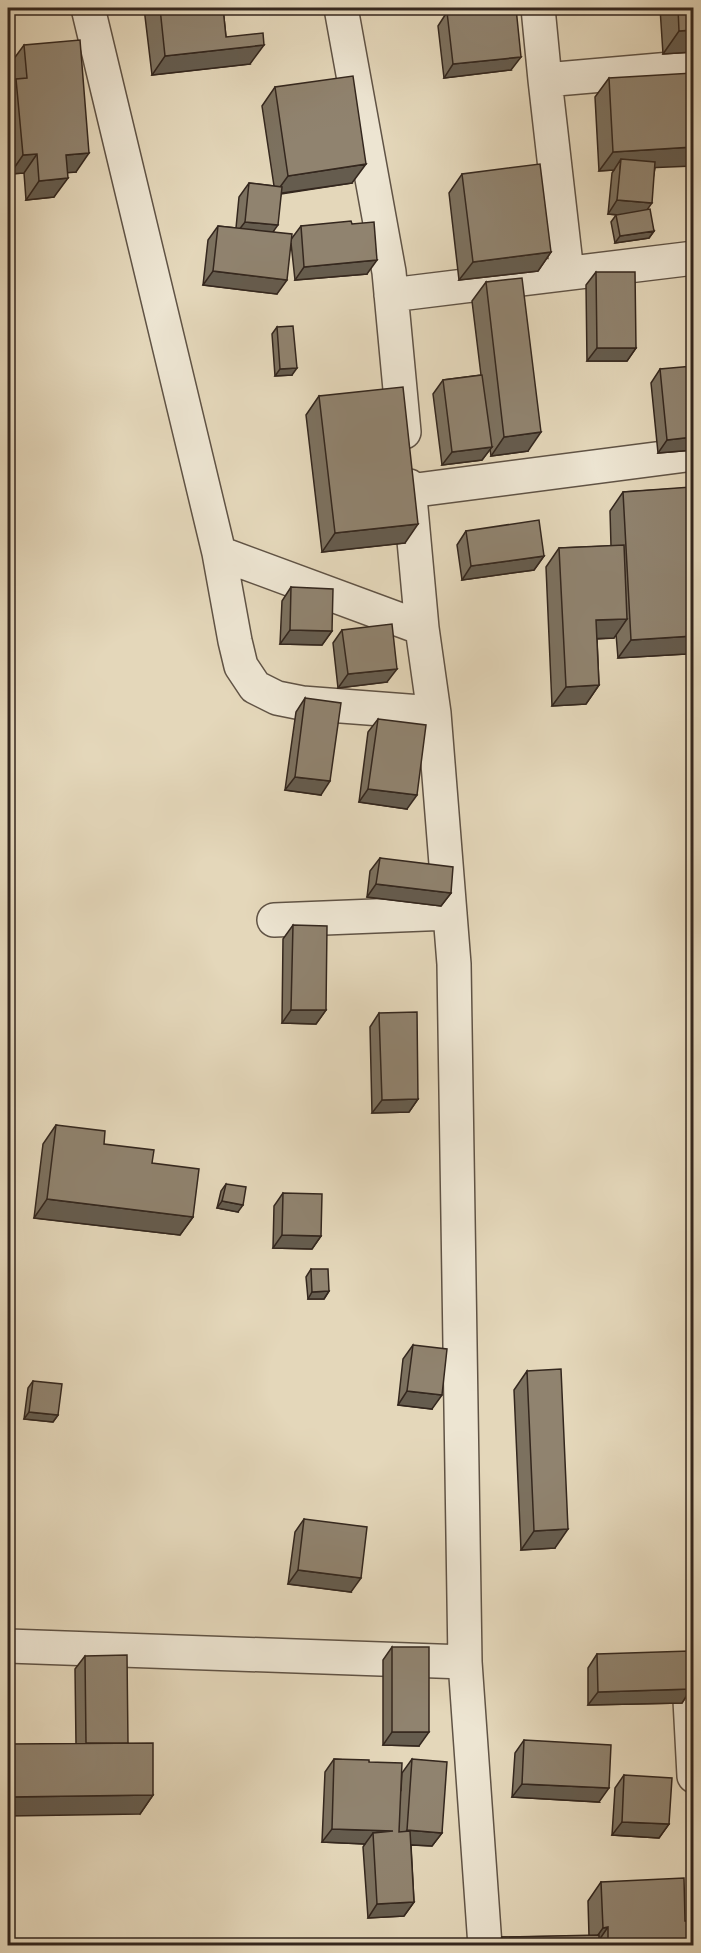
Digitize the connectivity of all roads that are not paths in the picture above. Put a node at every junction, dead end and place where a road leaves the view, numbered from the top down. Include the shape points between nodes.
1 (88, 8) edge
2 (341, 8) edge
3 (538, 8) edge
4 (693, 67) edge
5 (545, 80) junction
6 (693, 258) edge
7 (567, 273) junction
8 (391, 295) junction
9 (693, 454) edge
10 (409, 491) junction
11 (219, 553) junction
12 (422, 628) junction
13 (434, 713) junction
14 (450, 913) junction
15 (274, 920) dead end
16 (8, 1646) edge
17 (465, 1662) junction
18 (689, 1681) edge
19 (693, 1776) edge
20 (485, 1946) edge

1 - 11 street
2 - 8 street
3 - 5 street
4 - 5 street
5 - 7 street
6 - 7 street
7 - 8 street
8 - 10 street
9 - 10 street
10 - 12 street
11 - 12 street
11 - 13 street via 241,666 255,687 277,698 302,703
12 - 13 street
13 - 14 street
14 - 15 street
14 - 17 street
16 - 17 street
17 - 20 street
18 - 19 street

